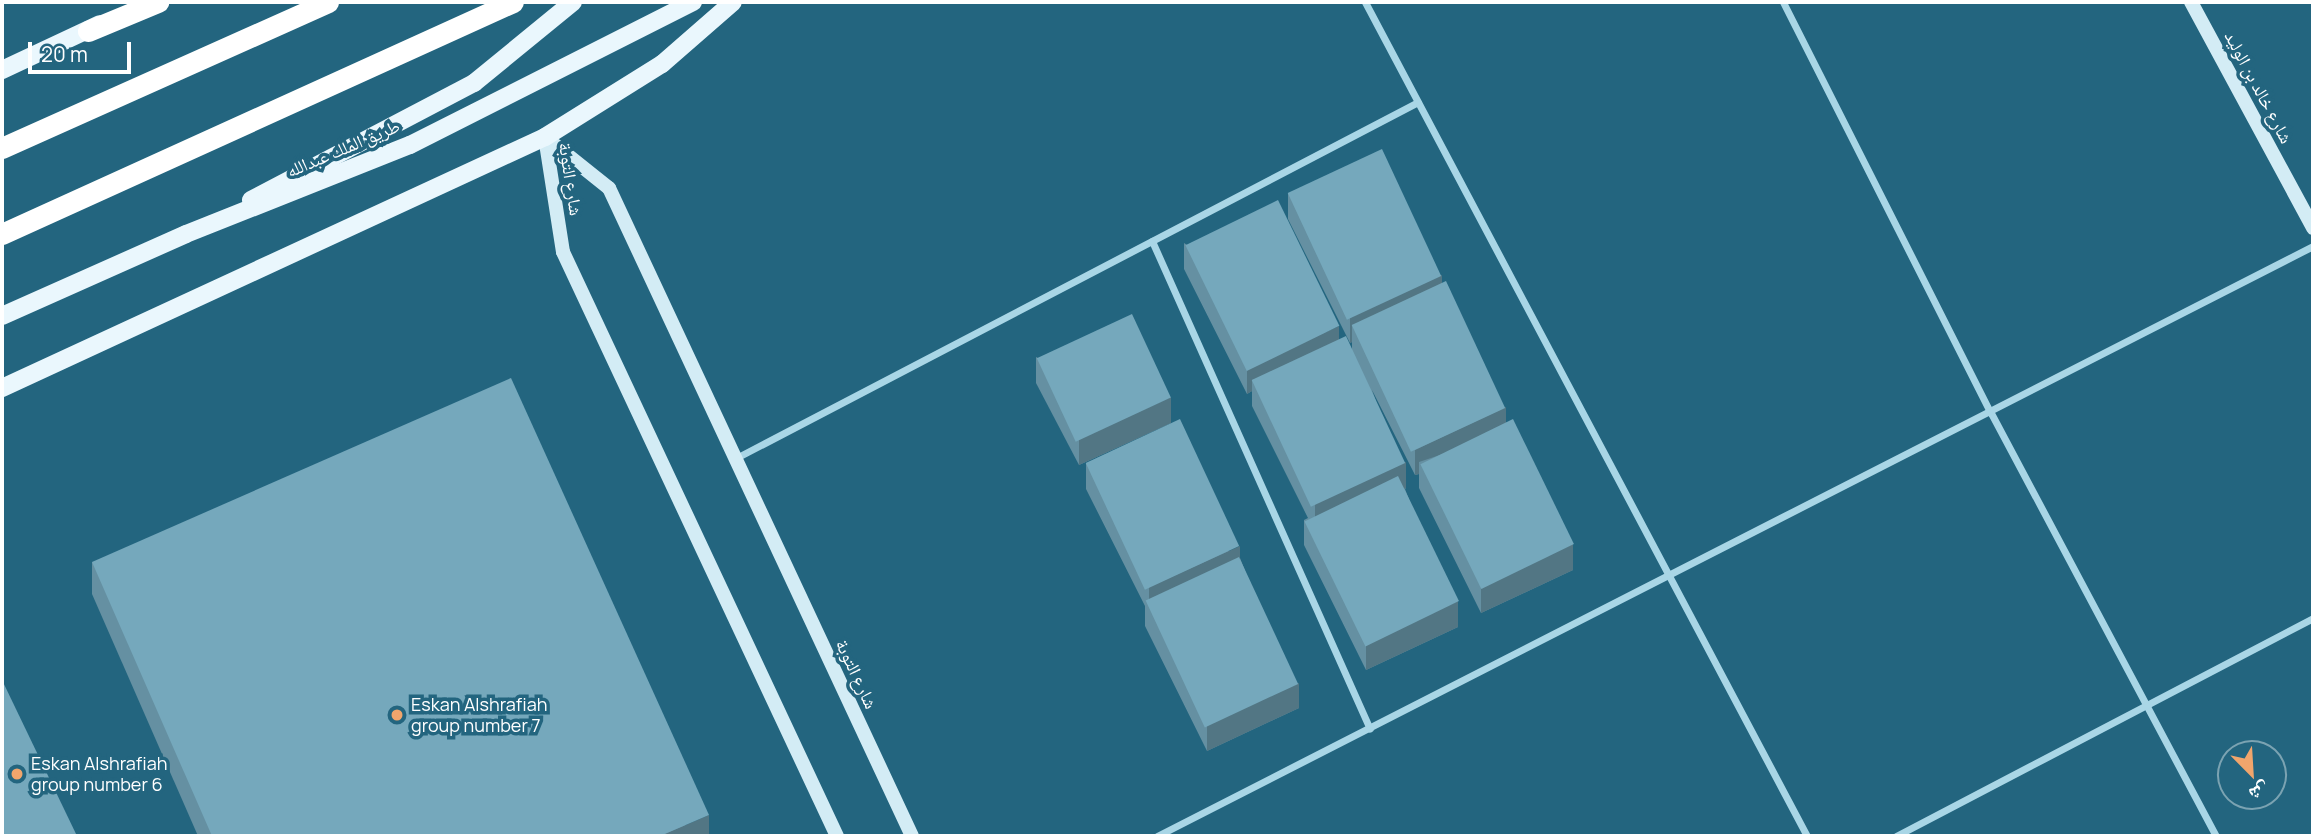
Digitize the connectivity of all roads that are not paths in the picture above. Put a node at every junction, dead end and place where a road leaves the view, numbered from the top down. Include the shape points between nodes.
1 (141, 2) edge
2 (158, 2) edge
3 (328, 2) edge
4 (513, 2) edge
5 (573, 2) edge
6 (693, 2) edge
7 (733, 2) edge
8 (1365, 2) edge
9 (1783, 2) edge
10 (2191, 2) edge
11 (88, 31) junction
12 (2, 70) edge
13 (1418, 102) junction
14 (545, 137) junction
15 (2, 148) edge
16 (2313, 228) edge
17 (2, 234) edge
18 (186, 234) junction
19 (1152, 241) junction
20 (2313, 246) edge
21 (2, 316) edge
22 (2, 387) edge
23 (1991, 413) junction
24 (735, 458) junction
25 (1668, 579) junction
26 (2313, 618) edge
27 (2146, 706) junction
28 (1370, 729) junction
29 (837, 836) edge
30 (912, 836) edge
31 (1157, 836) edge
32 (1807, 836) edge
33 (1896, 836) edge
34 (2216, 836) edge

1 - 11 main road
2 - 11 highway
3 - 15 highway
4 - 17 highway
5 - 18 main road via 474,83
6 - 18 main road, طريق الملك عبدالله via 410,145
7 - 14 main road via 662,64
8 - 13 street
9 - 23 street
10 - 16 main road, شارع خالد بن الوليد
11 - 12 main road
13 - 19 street
13 - 25 street
14 - 22 main road
14 - 24 main road, شارع التوبة via 608,188
14 - 29 main road, شارع التوبة via 563,252
18 - 21 main road, طريق الملك عبدالله
19 - 24 street
19 - 28 street
20 - 23 street
23 - 25 street
23 - 27 street
24 - 30 main road, شارع التوبة
25 - 28 street
25 - 32 street
26 - 27 street
27 - 33 street
27 - 34 street
28 - 31 street

